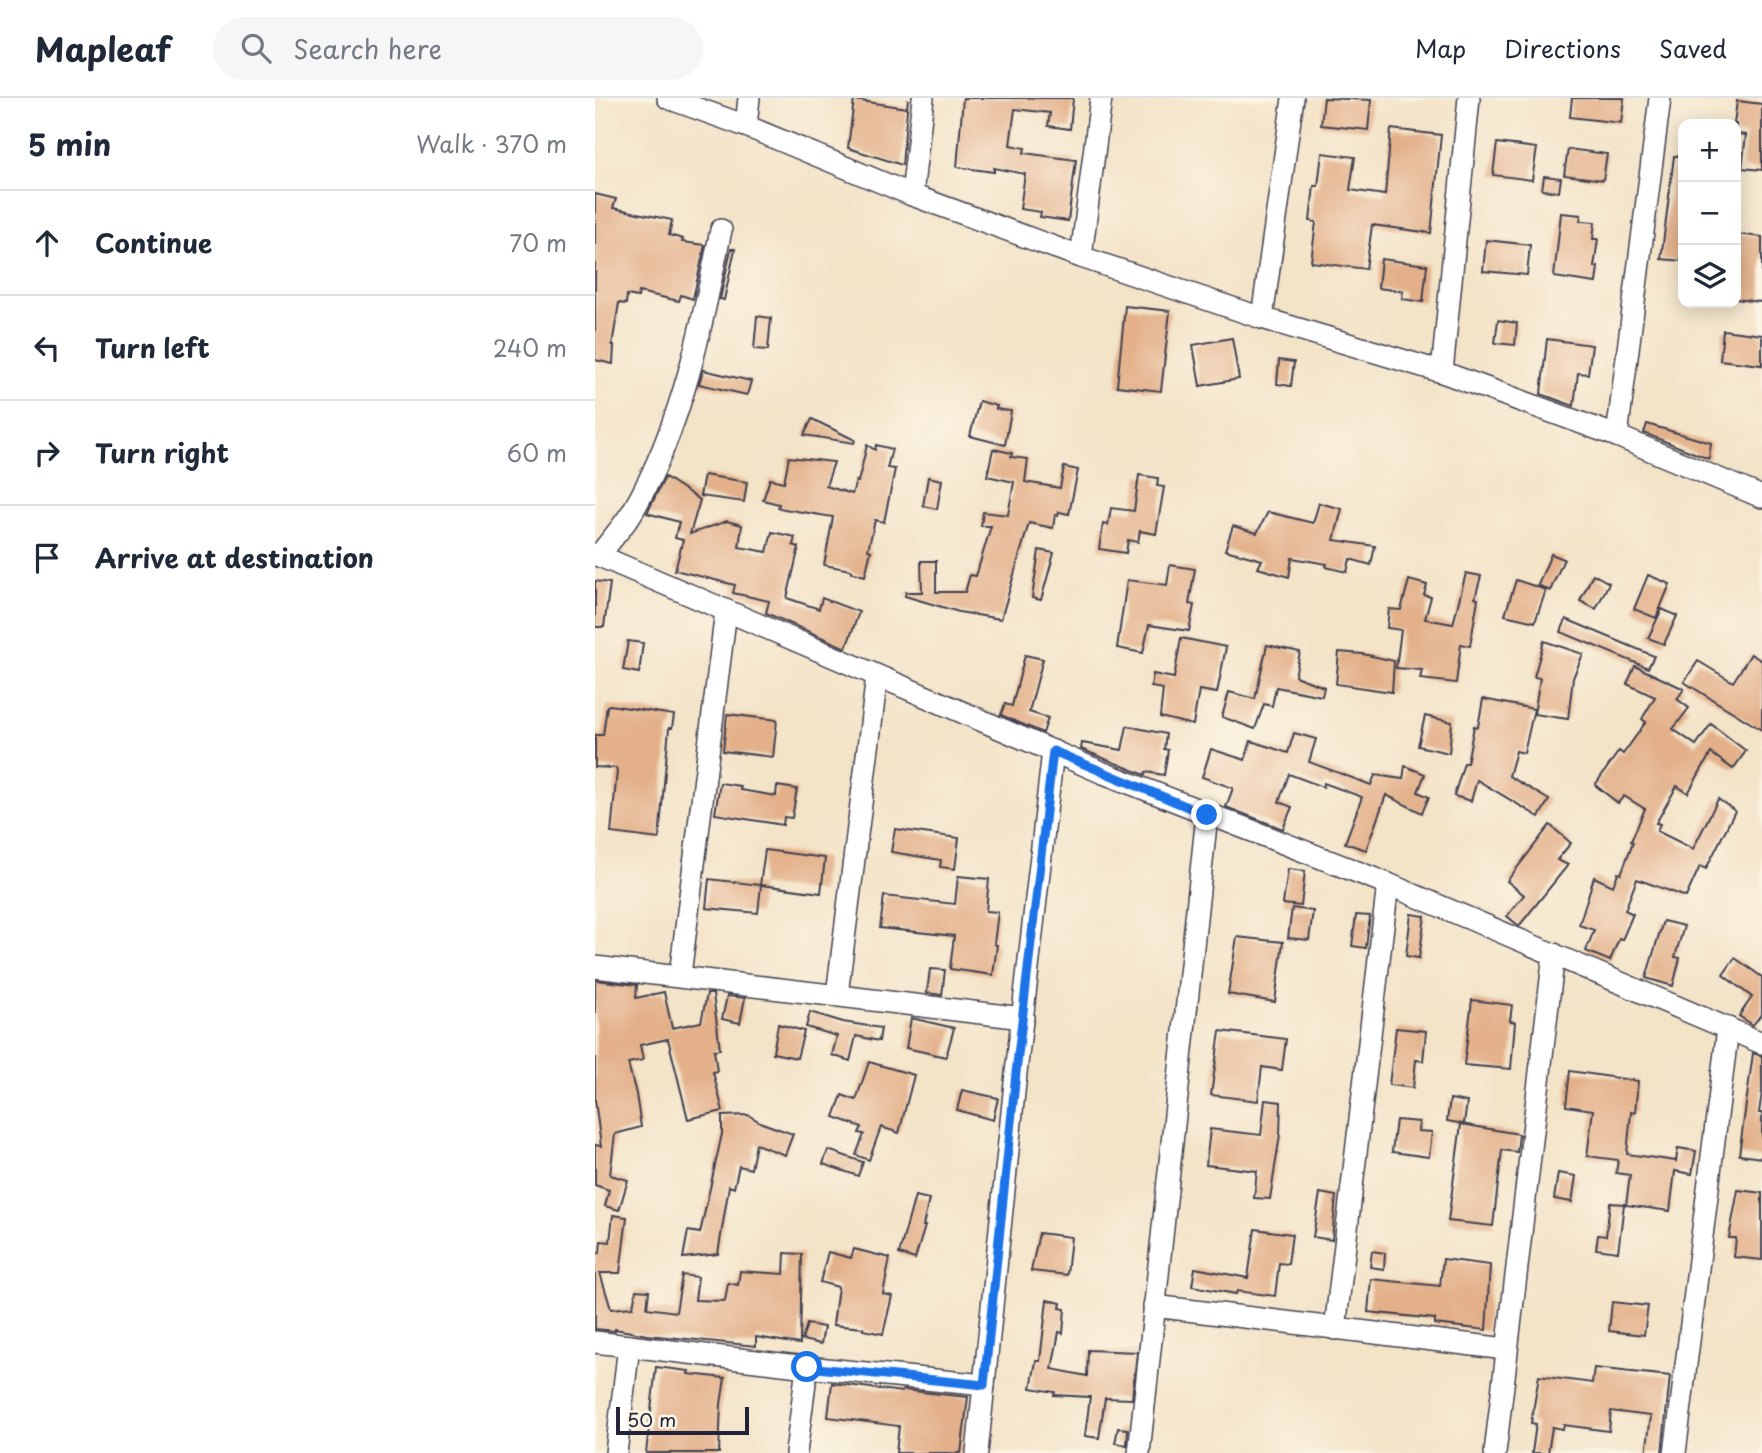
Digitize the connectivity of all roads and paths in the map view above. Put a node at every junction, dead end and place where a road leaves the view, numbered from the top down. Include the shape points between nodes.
1 (668, 98) edge
2 (749, 98) edge
3 (923, 98) edge
4 (1101, 98) edge
5 (1293, 98) edge
6 (1469, 98) edge
7 (1660, 98) edge
8 (746, 126) junction
9 (912, 195) junction
10 (721, 230) dead end
11 (1081, 257) junction
12 (1262, 318) junction
13 (1442, 372) junction
14 (1617, 436) junction
15 (1762, 497) edge
16 (597, 555) edge
17 (726, 611) junction
18 (877, 676) junction
19 (1053, 751) junction
20 (1207, 815) junction
21 (1388, 884) junction
22 (1553, 954) junction
23 (595, 967) edge
24 (680, 975) junction
25 (837, 995) junction
26 (1023, 1018) junction
27 (1728, 1028) junction
28 (1762, 1043) edge
29 (1154, 1306) junction
30 (1335, 1328) junction
31 (595, 1342) edge
32 (629, 1346) junction
33 (1506, 1349) junction
34 (807, 1367) junction
35 (984, 1385) junction
36 (617, 1453) edge
37 (796, 1453) edge
38 (977, 1453) edge
39 (1139, 1453) edge
40 (1495, 1453) edge
41 (1675, 1453) edge

1 - 8 street
2 - 8 street
3 - 9 street
4 - 11 street
5 - 12 street
6 - 13 street
7 - 14 street
8 - 9 street
9 - 11 street
10 - 16 street via 699,342 662,452 633,510
11 - 12 street
12 - 13 street
13 - 14 street
14 - 15 street
16 - 17 street
17 - 18 street
17 - 24 street
18 - 19 street
18 - 25 street
19 - 20 street
19 - 26 street
20 - 21 street
20 - 29 street
21 - 22 street
21 - 30 street
22 - 27 street
22 - 33 street
23 - 24 street
24 - 25 street
25 - 26 street
26 - 35 street
27 - 28 street
27 - 41 street
29 - 30 street
29 - 39 street
30 - 33 street
31 - 32 street
32 - 34 street
32 - 36 street
33 - 40 street
34 - 35 street
34 - 37 street
35 - 38 street

